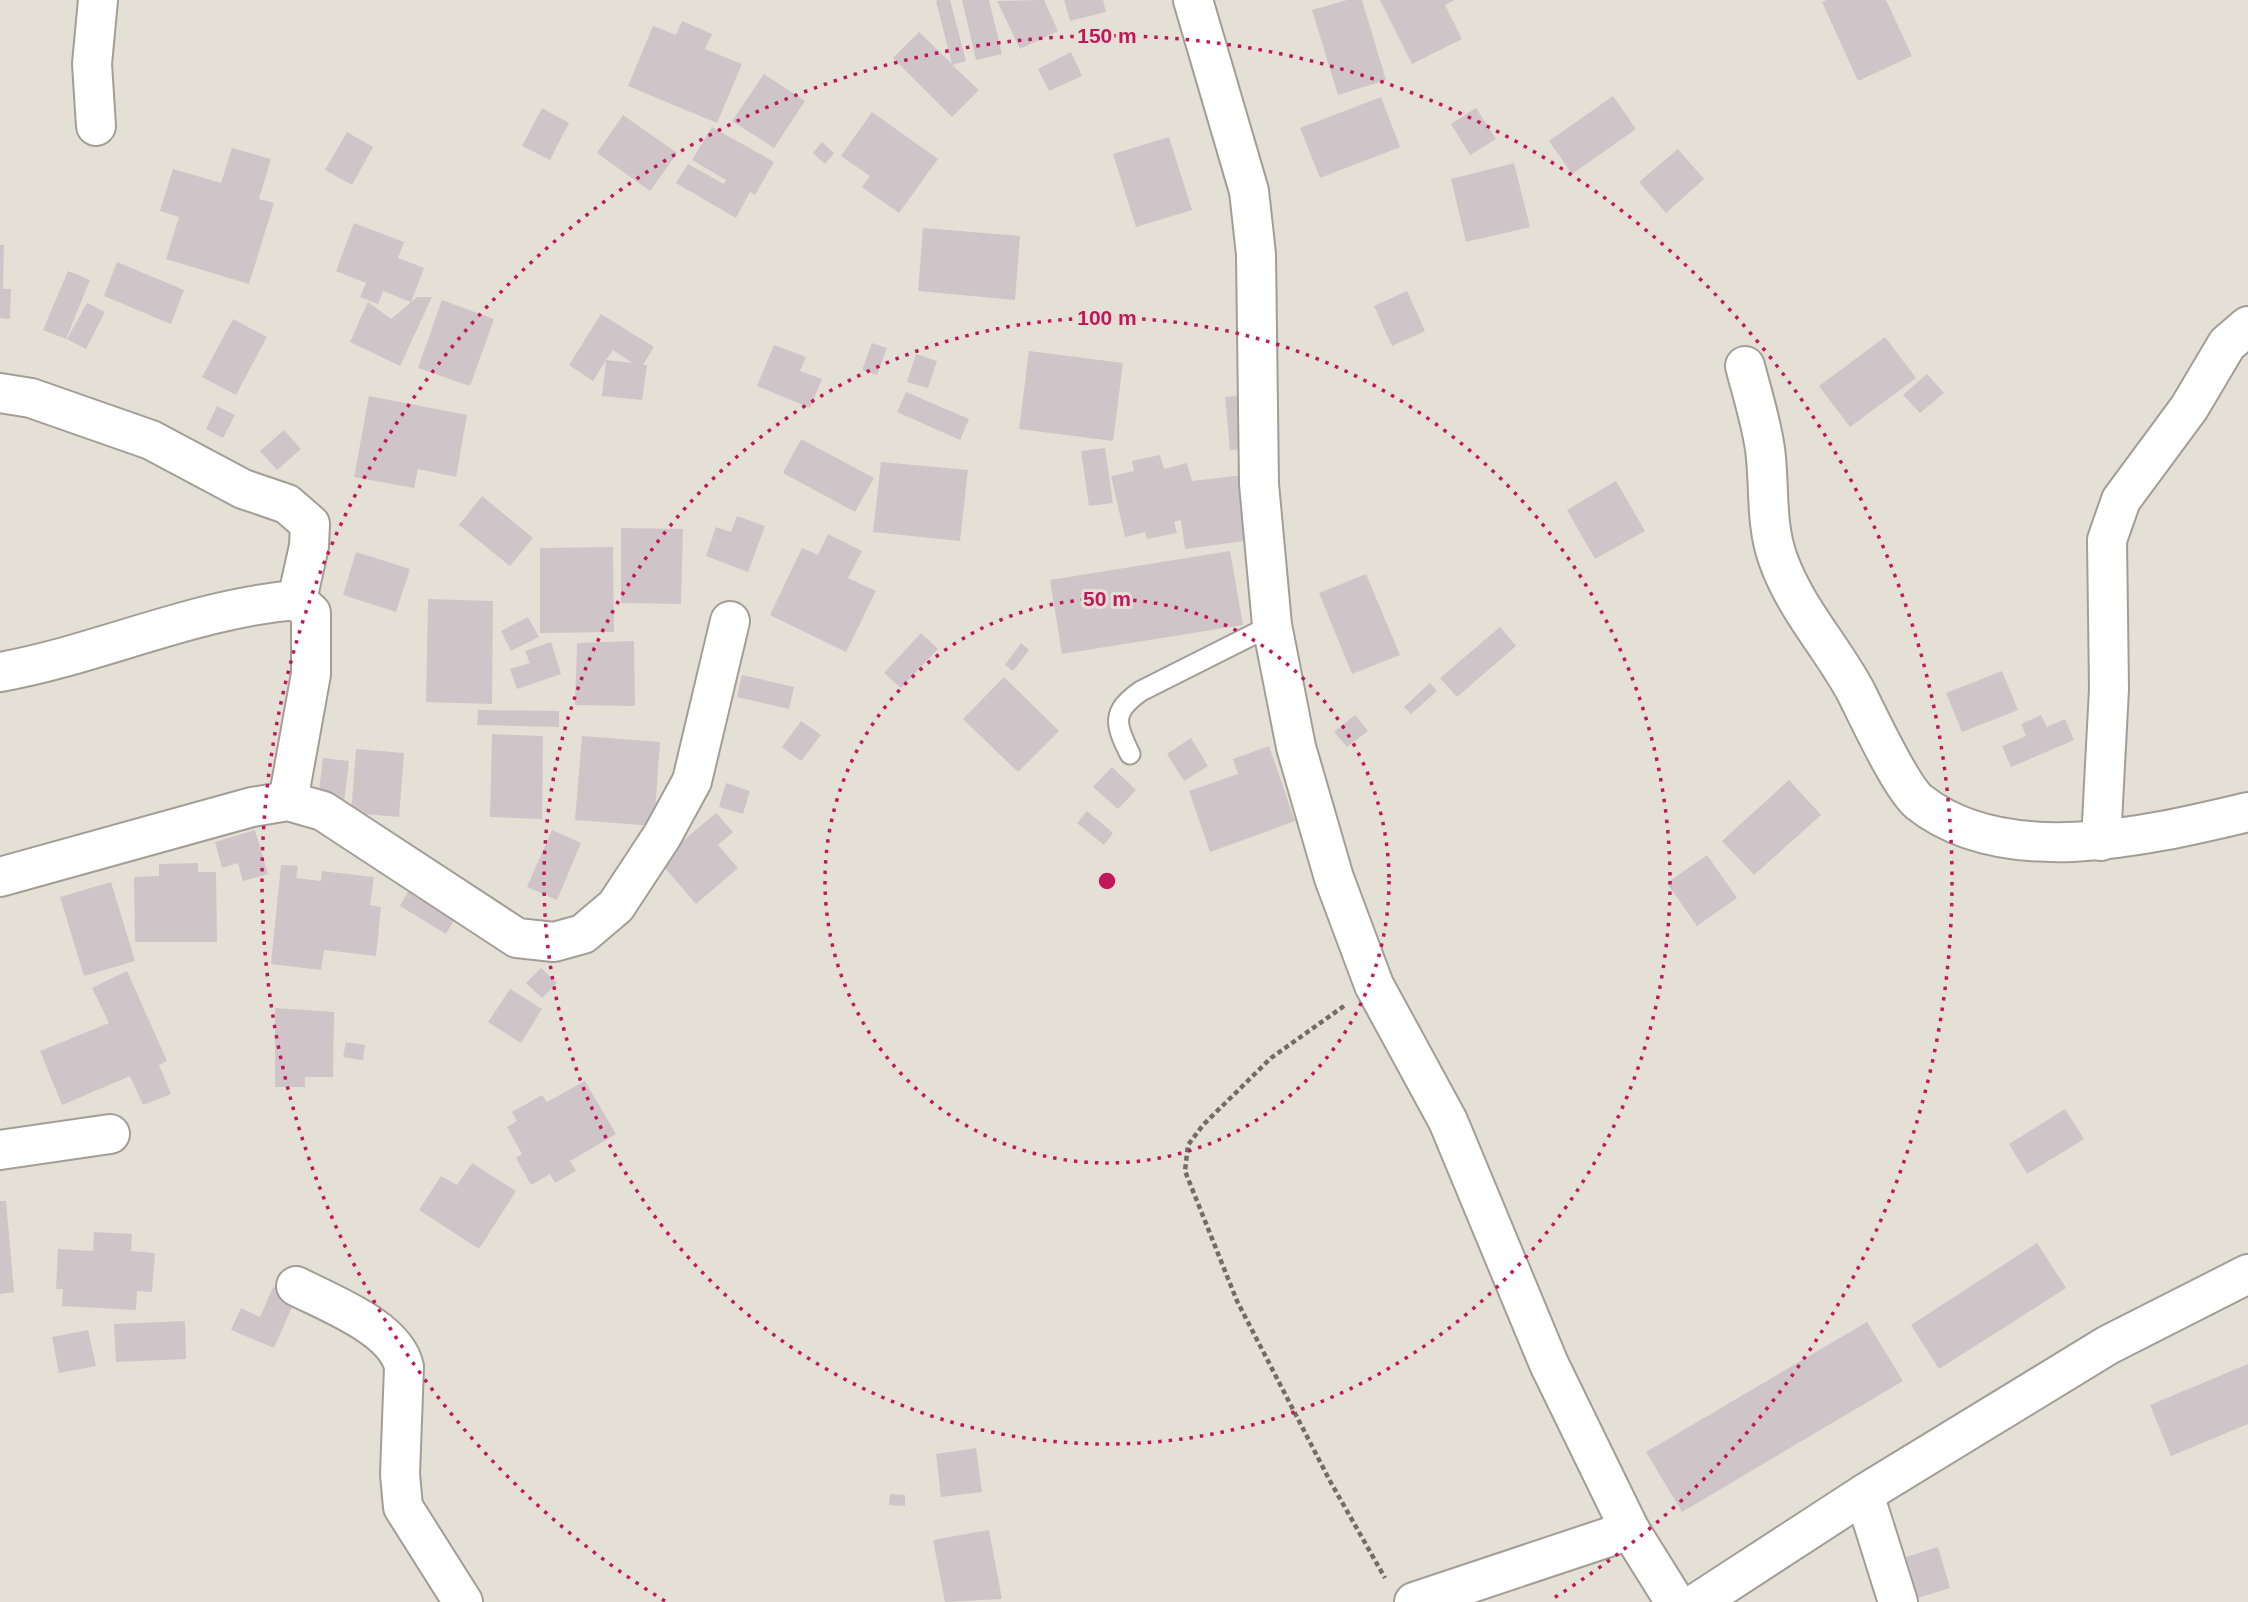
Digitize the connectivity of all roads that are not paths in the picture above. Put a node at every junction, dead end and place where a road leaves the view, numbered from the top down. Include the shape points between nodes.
1 (98, 0) edge
2 (1193, 0) edge
3 (96, 126) dead end
4 (2248, 326) edge
5 (1745, 366) dead end
6 (0, 393) edge
7 (297, 600) junction
8 (730, 621) dead end
9 (1272, 625) junction
10 (0, 673) edge
11 (1130, 754) dead end
12 (288, 801) junction
13 (2248, 812) edge
14 (2101, 841) junction
15 (0, 877) edge
16 (110, 1134) dead end
17 (0, 1150) edge
18 (2248, 1274) edge
19 (296, 1286) dead end
20 (1864, 1494) junction
21 (1630, 1530) junction
22 (1484, 1591) edge
23 (1403, 1596) edge
24 (463, 1602) edge
25 (1675, 1602) edge
26 (1698, 1602) edge
27 (1898, 1602) edge

1 - 3 street via 92,64
2 - 9 street via 1249,191 1256,254 1259,484
4 - 14 street via 2227,344 2189,408 2120,500 2107,540 2109,689
5 - 14 street via 1765,449 1768,512 1778,559 1801,606 1917,800 1952,823 2005,838
6 - 7 street via 31,398 151,440 243,489 287,504 310,524
7 - 10 street via 178,623 54,663
7 - 12 street via 311,613 311,674
8 - 12 street via 692,781 616,906 583,934 554,942 517,938 323,811
9 - 11 lane via 1125,702 1118,715 1119,732
9 - 21 street via 1300,760 1334,878 1374,985 1448,1121 1549,1364
12 - 15 street
13 - 14 street
16 - 17 street
18 - 20 street via 2108,1345
19 - 24 street via 383,1334 401,1353 402,1507
20 - 26 street
20 - 27 street
21 - 22 street
21 - 25 street
22 - 23 street

